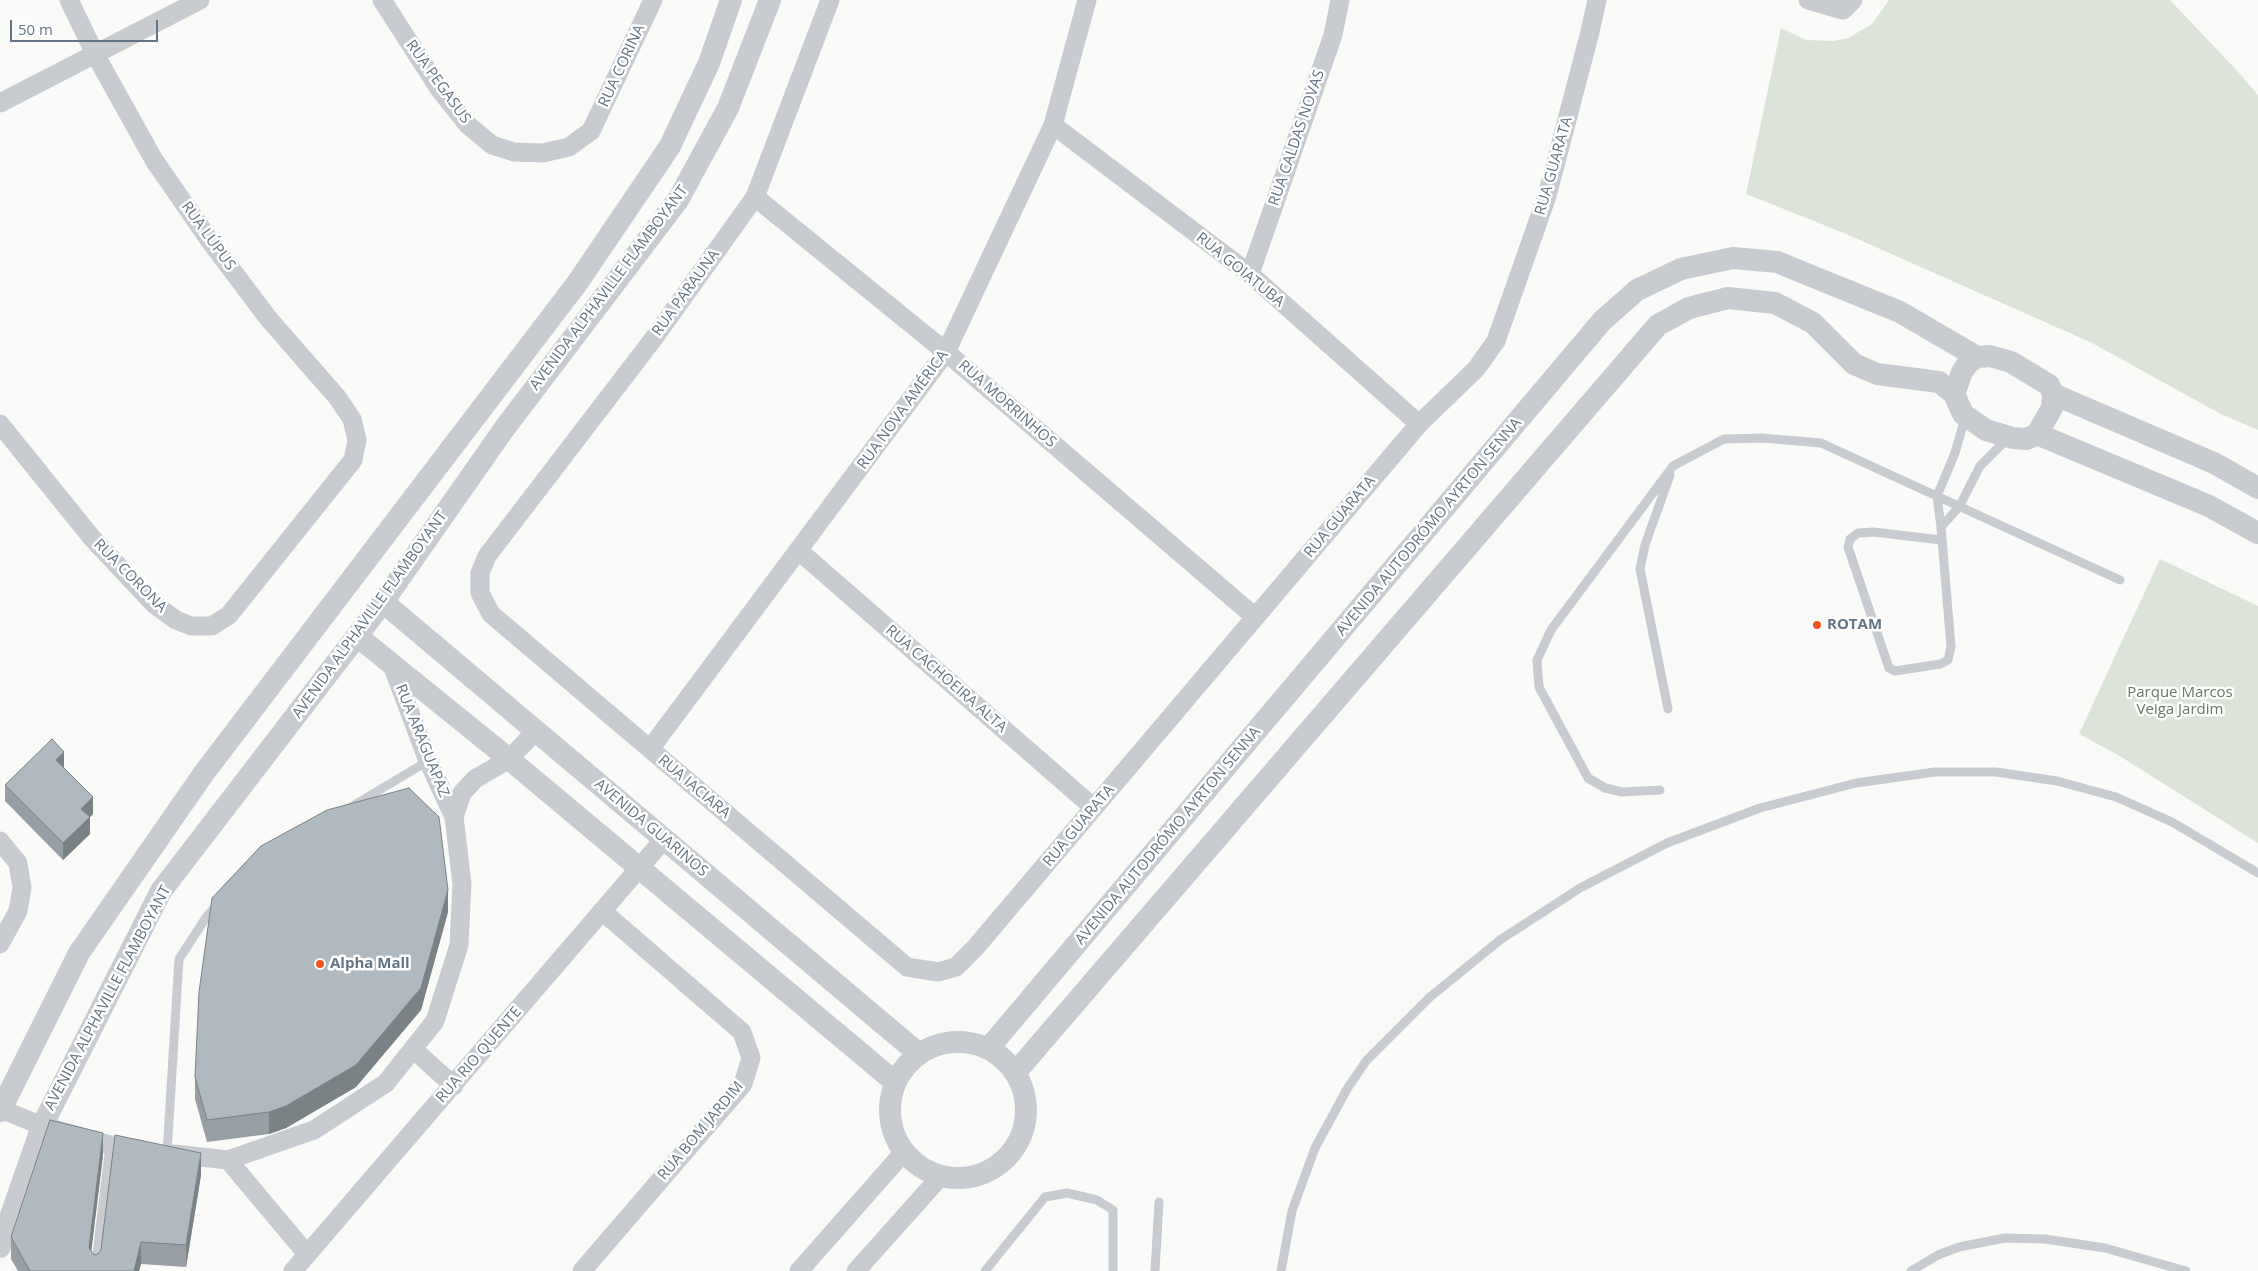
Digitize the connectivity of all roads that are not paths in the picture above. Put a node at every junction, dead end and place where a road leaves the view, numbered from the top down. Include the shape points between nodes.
1 (69, 0) edge
2 (200, 0) edge
3 (382, 0) edge
4 (653, 0) edge
5 (731, 0) edge
6 (770, 0) edge
7 (830, 0) edge
8 (1087, 0) edge
9 (1340, 0) edge
10 (1597, 0) edge
11 (1808, 0) edge
12 (1853, 0) edge
13 (95, 54) junction
14 (0, 103) edge
15 (1054, 125) junction
16 (591, 131) joint
17 (754, 196) junction
18 (1250, 274) junction
19 (946, 352) junction
20 (1977, 357) junction
21 (2053, 394) junction
22 (1958, 404) junction
23 (479, 411) junction
24 (0, 424) edge
25 (1419, 424) junction
26 (504, 429) junction
27 (2037, 434) junction
28 (2013, 438) junction
29 (353, 460) joint
30 (1673, 466) junction
31 (2258, 488) edge
32 (1937, 496) junction
33 (1959, 507) junction
34 (1941, 527) junction
35 (2258, 533) edge
36 (1941, 540) junction
37 (798, 550) junction
38 (487, 556) joint
39 (2120, 580) dead end
40 (383, 602) junction
41 (1255, 617) junction
42 (357, 636) junction
43 (392, 665) junction
44 (1668, 709) dead end
45 (536, 731) junction
46 (650, 749) junction
47 (509, 759) junction
48 (428, 761) junction
49 (1660, 790) dead end
50 (1094, 808) junction
51 (343, 811) edge
52 (454, 817) junction
53 (664, 839) junction
54 (0, 841) edge
55 (639, 867) junction
56 (2258, 873) edge
57 (226, 895) edge
58 (602, 911) junction
59 (0, 944) edge
60 (956, 967) joint
61 (413, 1049) junction
62 (988, 1049) junction
63 (919, 1054) junction
64 (1015, 1073) junction
65 (895, 1082) junction
66 (454, 1086) junction
67 (0, 1110) edge
68 (42, 1126) junction
69 (110, 1145) junction
70 (904, 1152) junction
71 (167, 1153) junction
72 (228, 1160) junction
73 (940, 1176) junction
74 (1159, 1202) dead end
75 (0, 1247) edge
76 (306, 1253) junction
77 (95, 1271) edge
78 (293, 1271) edge
79 (582, 1271) edge
80 (799, 1271) edge
81 (856, 1271) edge
82 (985, 1271) edge
83 (1113, 1271) edge
84 (1155, 1271) edge
85 (1281, 1271) edge
86 (1911, 1271) edge
87 (2186, 1271) edge

1 - 13 street, RUA LÚPUS
2 - 13 street
3 - 16 street, RUA PEGASUS via 440,90 468,125 492,145 514,152 543,153 568,147
4 - 16 street, RUA CORINA
5 - 23 street, AVENIDA ALPHAVILLE FLAMBOYANT via 709,63 670,146 578,282
6 - 26 street, AVENIDA ALPHAVILLE FLAMBOYANT via 728,108 678,200
7 - 17 street, RUA PARAUNA
8 - 15 street, RUA NOVA AMÉRICA
9 - 18 street, RUA CALDAS NOVAS via 1333,35
10 - 25 street, RUA GUARATA via 1547,196 1496,341 1476,369
11 - 12 street via 1843,10
13 - 14 street
13 - 29 street, RUA LÚPUS via 154,160 210,241 268,318 337,397 352,419 357,440
15 - 18 street, RUA GOIATUBA
15 - 19 street, RUA NOVA AMÉRICA
17 - 19 street, RUA MORRINHOS
17 - 38 street, RUA PARAUNA via 654,338
18 - 25 street, RUA GOIATUBA
19 - 37 street, RUA NOVA AMÉRICA
19 - 41 street, RUA MORRINHOS
20 - 21 street, AVENIDA AUTODRÓMO AYRTON SENNA via 1990,356 2011,362 2039,377 2049,385
20 - 22 street via 1968,362 1962,372
20 - 62 street, AVENIDA AUTODRÓMO AYRTON SENNA via 1900,312 1776,262 1733,258 1680,269 1637,290 1602,320
21 - 27 street via 2052,408
21 - 31 street, AVENIDA AUTODRÓMO AYRTON SENNA via 2214,463
22 - 28 street via 1986,430
22 - 32 lane via 1964,425
22 - 64 street via 1939,382 1877,374 1854,364 1813,323 1775,303 1728,298 1689,308 1658,325
23 - 26 street
23 - 67 street, AVENIDA ALPHAVILLE FLAMBOYANT via 204,773 79,953
24 - 29 street, RUA CORONA via 92,538 154,604 176,620 192,626 212,626 229,616
25 - 41 street, RUA GUARATA
26 - 40 street, AVENIDA ALPHAVILLE FLAMBOYANT
27 - 28 street via 2026,439
27 - 35 street via 2209,506
28 - 33 lane via 1980,466
30 - 32 lane via 1724,439 1762,438 1821,443
30 - 44 lane via 1645,544 1640,569
30 - 49 lane via 1551,630 1536,660 1539,687 1588,778 1605,788 1622,792
32 - 33 lane
32 - 34 lane
33 - 34 lane
33 - 39 lane
34 - 36 lane
36 - 36 lane via 1951,647 1948,660 1895,671 1889,668 1848,547 1850,539 1858,533 1874,532
37 - 46 street, RUA NOVA AMÉRICA
37 - 50 street, RUA CACHOEIRA ALTA
38 - 46 street, RUA IACIARA via 480,574 480,593 491,614
40 - 42 street, AVENIDA ALPHAVILLE FLAMBOYANT
40 - 45 street, AVENIDA GUARINOS
41 - 50 street, RUA GUARATA
42 - 43 street
42 - 68 street, AVENIDA ALPHAVILLE FLAMBOYANT via 161,891
43 - 47 street
43 - 48 street, RUA ARAGUAPAZ
45 - 47 street, RUA ARAGUAPAZ
45 - 53 street, AVENIDA GUARINOS
46 - 60 street, RUA IACIARA via 907,967 938,972
47 - 52 street, RUA ARAGUAPAZ via 475,779 462,793
47 - 55 street
48 - 51 lane
48 - 52 street, RUA ARAGUAPAZ
50 - 60 street, RUA GUARATA
52 - 61 street, RUA ARAGUAPAZ via 462,884 459,945 434,1021
53 - 55 street, RUA RIO QUENTE
53 - 63 street, AVENIDA GUARINOS
54 - 59 street via 18,863 22,888 18,911
55 - 58 street, RUA RIO QUENTE
55 - 65 street
56 - 85 lane via 2172,822 2116,797 2057,780 1996,772 1935,772 1856,783 1760,808 1676,839 1580,888 1500,940 1430,997 1366,1061 1315,1148 1292,1211
57 - 71 lane via 207,916 179,959
58 - 66 street, RUA RIO QUENTE
58 - 79 street, RUA BOM JARDIM via 742,1032 751,1058 743,1084
61 - 66 street
61 - 72 street, RUA ARAGUAPAZ via 386,1083 314,1130
62 - 63 street via 953,1042
62 - 64 street
63 - 65 street
64 - 73 street via 1025,1102 1026,1117 1020,1140 1006,1159 987,1172 964,1178
65 - 70 street via 890,1118 894,1136
66 - 76 street, RUA RIO QUENTE
67 - 68 street, RUA ARAGUAPAZ
68 - 69 street, RUA ARAGUAPAZ
68 - 75 street, AVENIDA ALPHAVILLE FLAMBOYANT
69 - 71 street, RUA ARAGUAPAZ
69 - 77 lane
70 - 73 street via 920,1167
70 - 80 street
71 - 72 street, RUA ARAGUAPAZ
72 - 76 street
73 - 81 street
74 - 84 lane
76 - 78 street, RUA RIO QUENTE
82 - 83 lane via 1045,1196 1067,1193 1097,1200 1113,1210
86 - 87 lane via 1959,1247 2005,1238 2045,1239 2105,1248

